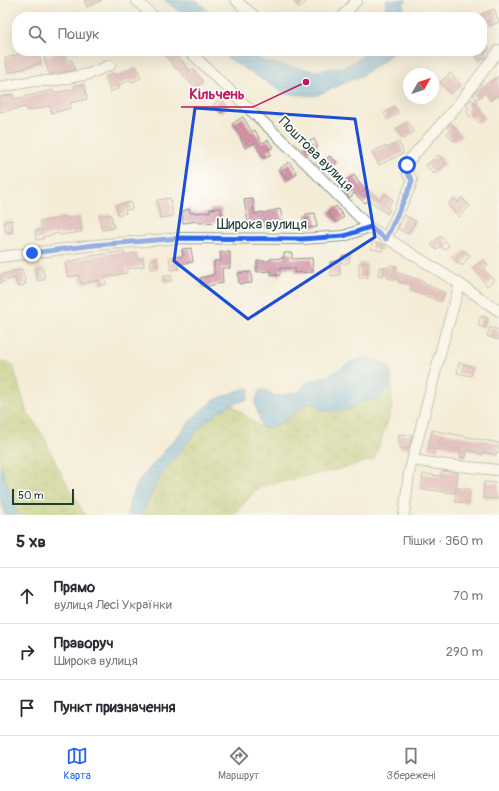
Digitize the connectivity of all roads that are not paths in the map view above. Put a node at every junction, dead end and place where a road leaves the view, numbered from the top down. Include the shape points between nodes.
1 (136, 0) edge
2 (236, 0) edge
3 (357, 0) edge
4 (149, 12) edge
5 (250, 12) edge
6 (346, 12) edge
7 (499, 50) edge
8 (194, 56) edge
9 (110, 65) dead end
10 (0, 86) edge
11 (370, 227) junction
12 (386, 239) junction
13 (0, 257) edge
14 (460, 284) junction
15 (499, 311) edge
16 (413, 460) junction
17 (499, 470) edge
18 (404, 515) edge

1 - 4 street
2 - 5 street
3 - 6 street
7 - 12 street via 457,106 417,150 407,165 412,180
8 - 11 street, Поштова вулиця
9 - 10 street via 89,74 53,81
11 - 12 street
11 - 13 street, Широка вулиця via 344,236 302,239 181,238 95,245
12 - 14 street
14 - 15 street
14 - 16 street
16 - 17 street
16 - 18 street

